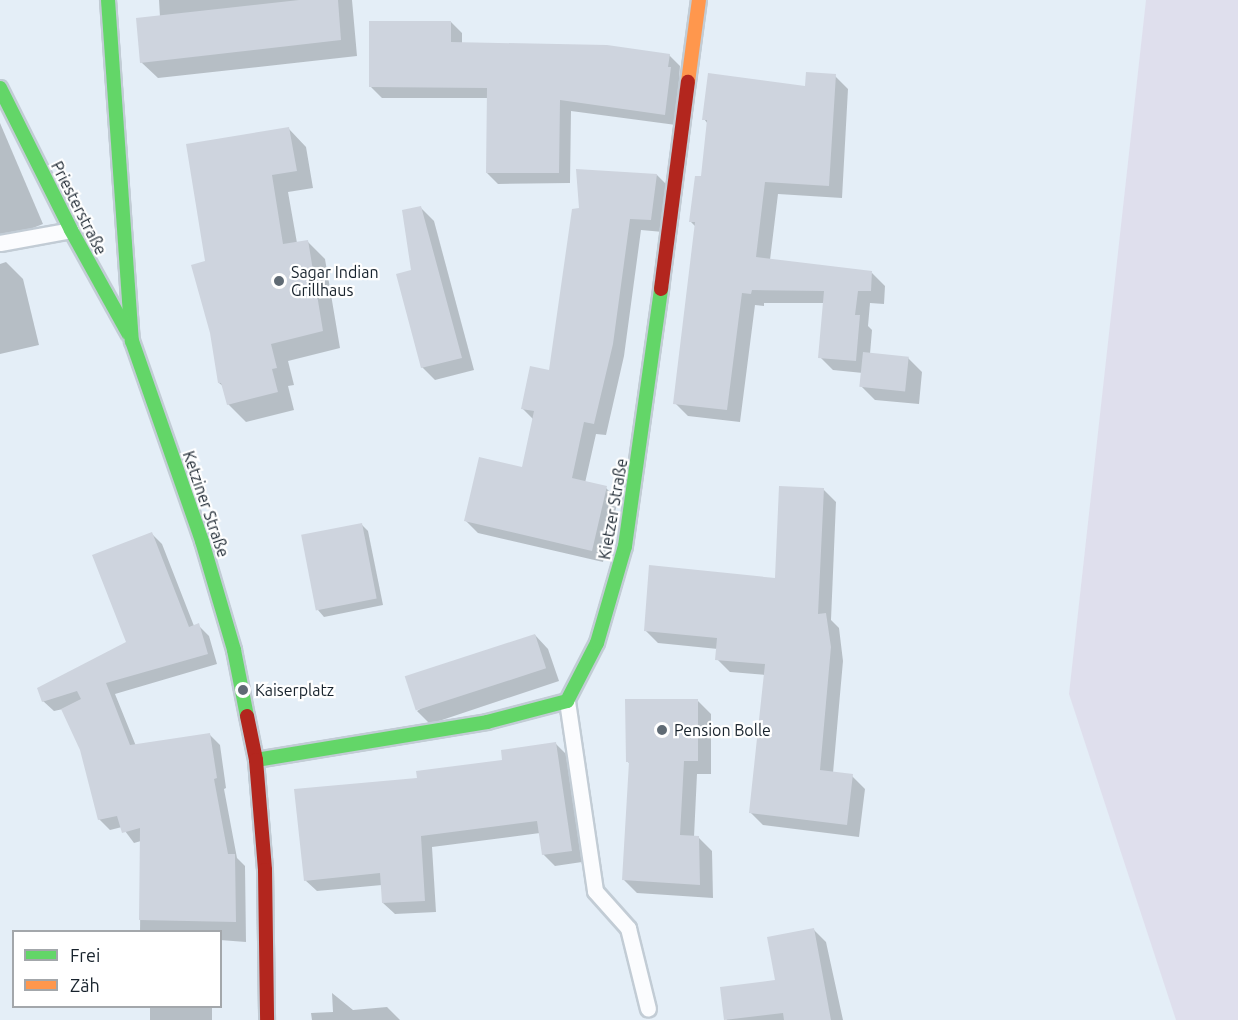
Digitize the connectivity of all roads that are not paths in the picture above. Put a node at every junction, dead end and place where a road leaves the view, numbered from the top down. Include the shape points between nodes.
1 (108, 0) edge
2 (699, 0) edge
3 (0, 88) edge
4 (71, 230) junction
5 (0, 243) edge
6 (132, 341) junction
7 (567, 700) junction
8 (256, 759) junction
9 (648, 1009) dead end
10 (267, 1020) edge

1 - 6 street, Ketziner Straße
2 - 7 street, Kietzer Straße via 625,546 597,644
3 - 4 street, Priesterstraße
4 - 5 lane
4 - 6 street, Priesterstraße
6 - 8 street, Ketziner Straße via 228,628
7 - 8 street via 487,722
7 - 9 lane via 595,891 628,928
8 - 10 street, Ketziner Straße via 265,870

